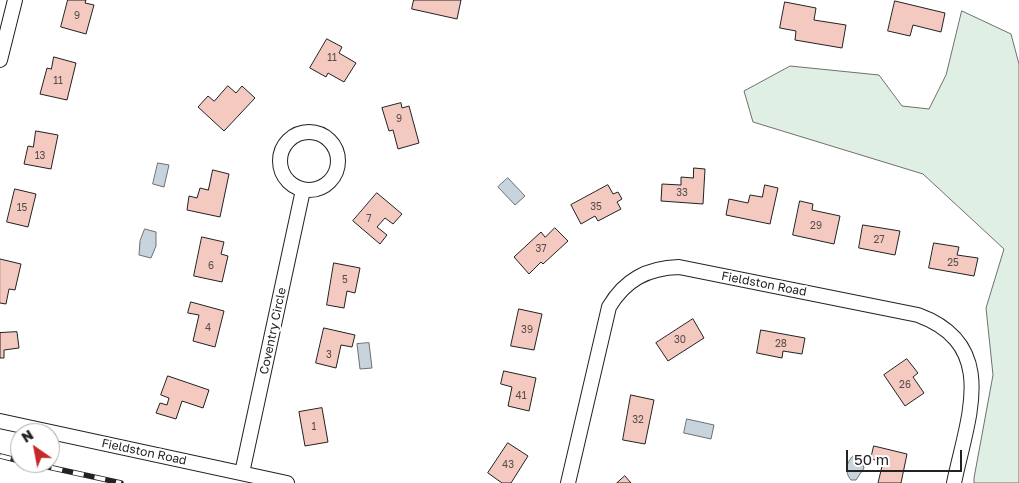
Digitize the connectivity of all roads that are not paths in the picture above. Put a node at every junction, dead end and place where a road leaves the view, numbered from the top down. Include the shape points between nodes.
1 (15, 0) edge
2 (0, 60) edge
3 (303, 190) junction
4 (0, 421) edge
5 (242, 473) junction
6 (287, 483) edge
7 (568, 483) edge
8 (954, 483) edge

1 - 2 street
3 - 3 street via 325,186 338,167 334,146 316,133 294,137 281,156 285,177
3 - 5 street, Coventry Circle
4 - 5 street, Fieldston Road
5 - 6 street, Fieldston Road
7 - 8 street, Fieldston Road via 609,307 630,281 645,272 679,267 918,315 949,330 969,358 973,376 973,392

